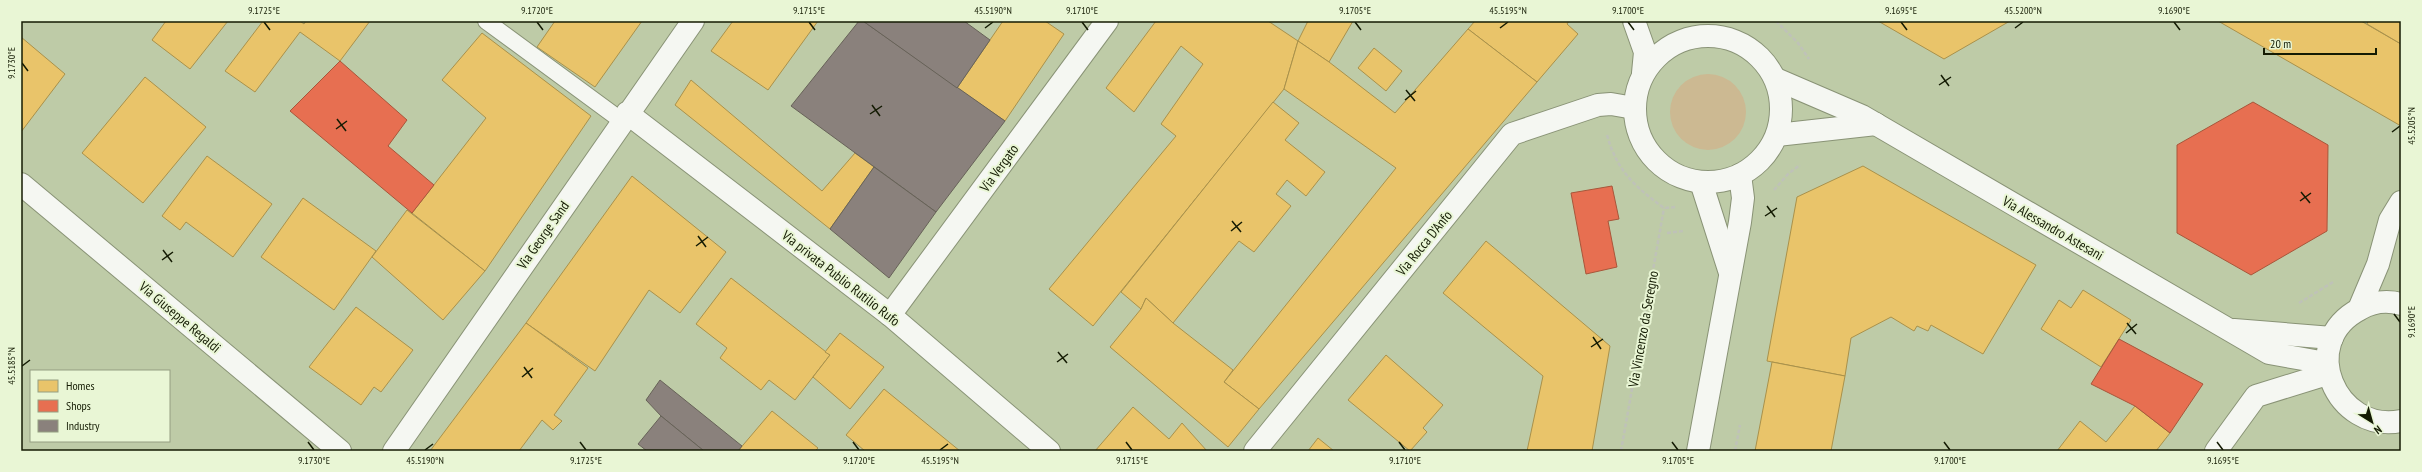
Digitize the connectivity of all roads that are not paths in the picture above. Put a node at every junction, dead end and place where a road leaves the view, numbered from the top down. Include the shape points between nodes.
1 (486, 21) edge
2 (692, 21) edge
3 (1107, 21) edge
4 (1634, 21) edge
5 (1693, 28) edge
6 (1643, 73) junction
7 (1776, 79) junction
8 (1634, 108) junction
9 (625, 117) junction
10 (1876, 124) junction
11 (1777, 135) junction
12 (1740, 175) junction
13 (1701, 182) junction
14 (21, 184) edge
15 (2401, 202) edge
16 (1731, 276) junction
17 (2401, 304) edge
18 (2358, 309) junction
19 (890, 315) junction
20 (2231, 329) junction
21 (2332, 338) junction
22 (2327, 368) junction
23 (2401, 421) edge
24 (340, 451) edge
25 (394, 451) edge
26 (1049, 451) edge
27 (1255, 451) edge
28 (1698, 451) edge
29 (2216, 451) edge

1 - 9 lane
2 - 9 street, Via George Sand
3 - 19 street, Via Vergato
4 - 6 street via 1645,52
5 - 6 street via 1658,55
5 - 7 street via 1744,45 1763,59
6 - 8 street via 1636,90
7 - 10 street, Via Alessandro Astesani
7 - 11 street via 1781,97 1782,116
8 - 13 street via 1637,130 1647,150 1661,167 1675,176
8 - 27 street, Via Rocca D'Anfo via 1598,105 1512,134
9 - 19 street, Via privata Publio Rutilio Rufo
9 - 25 street, Via George Sand
10 - 11 street
10 - 20 street, Via Alessandro Astesani via 1967,179
11 - 12 street via 1763,159
12 - 13 street via 1713,183
12 - 16 street via 1743,198
13 - 16 street
14 - 24 street, Via Giuseppe Regaldi
15 - 18 street via 2390,220 2378,264
16 - 28 street
17 - 18 street via 2378,303
18 - 21 street via 2342,322
19 - 26 street, Via privata Publio Rutilio Rufo
20 - 21 street, Via Alessandro Astesani
20 - 22 street, Via Alessandro Astesani via 2269,353
21 - 22 street
22 - 23 street via 2339,396 2354,410 2370,419 2388,423
22 - 29 street via 2256,396

